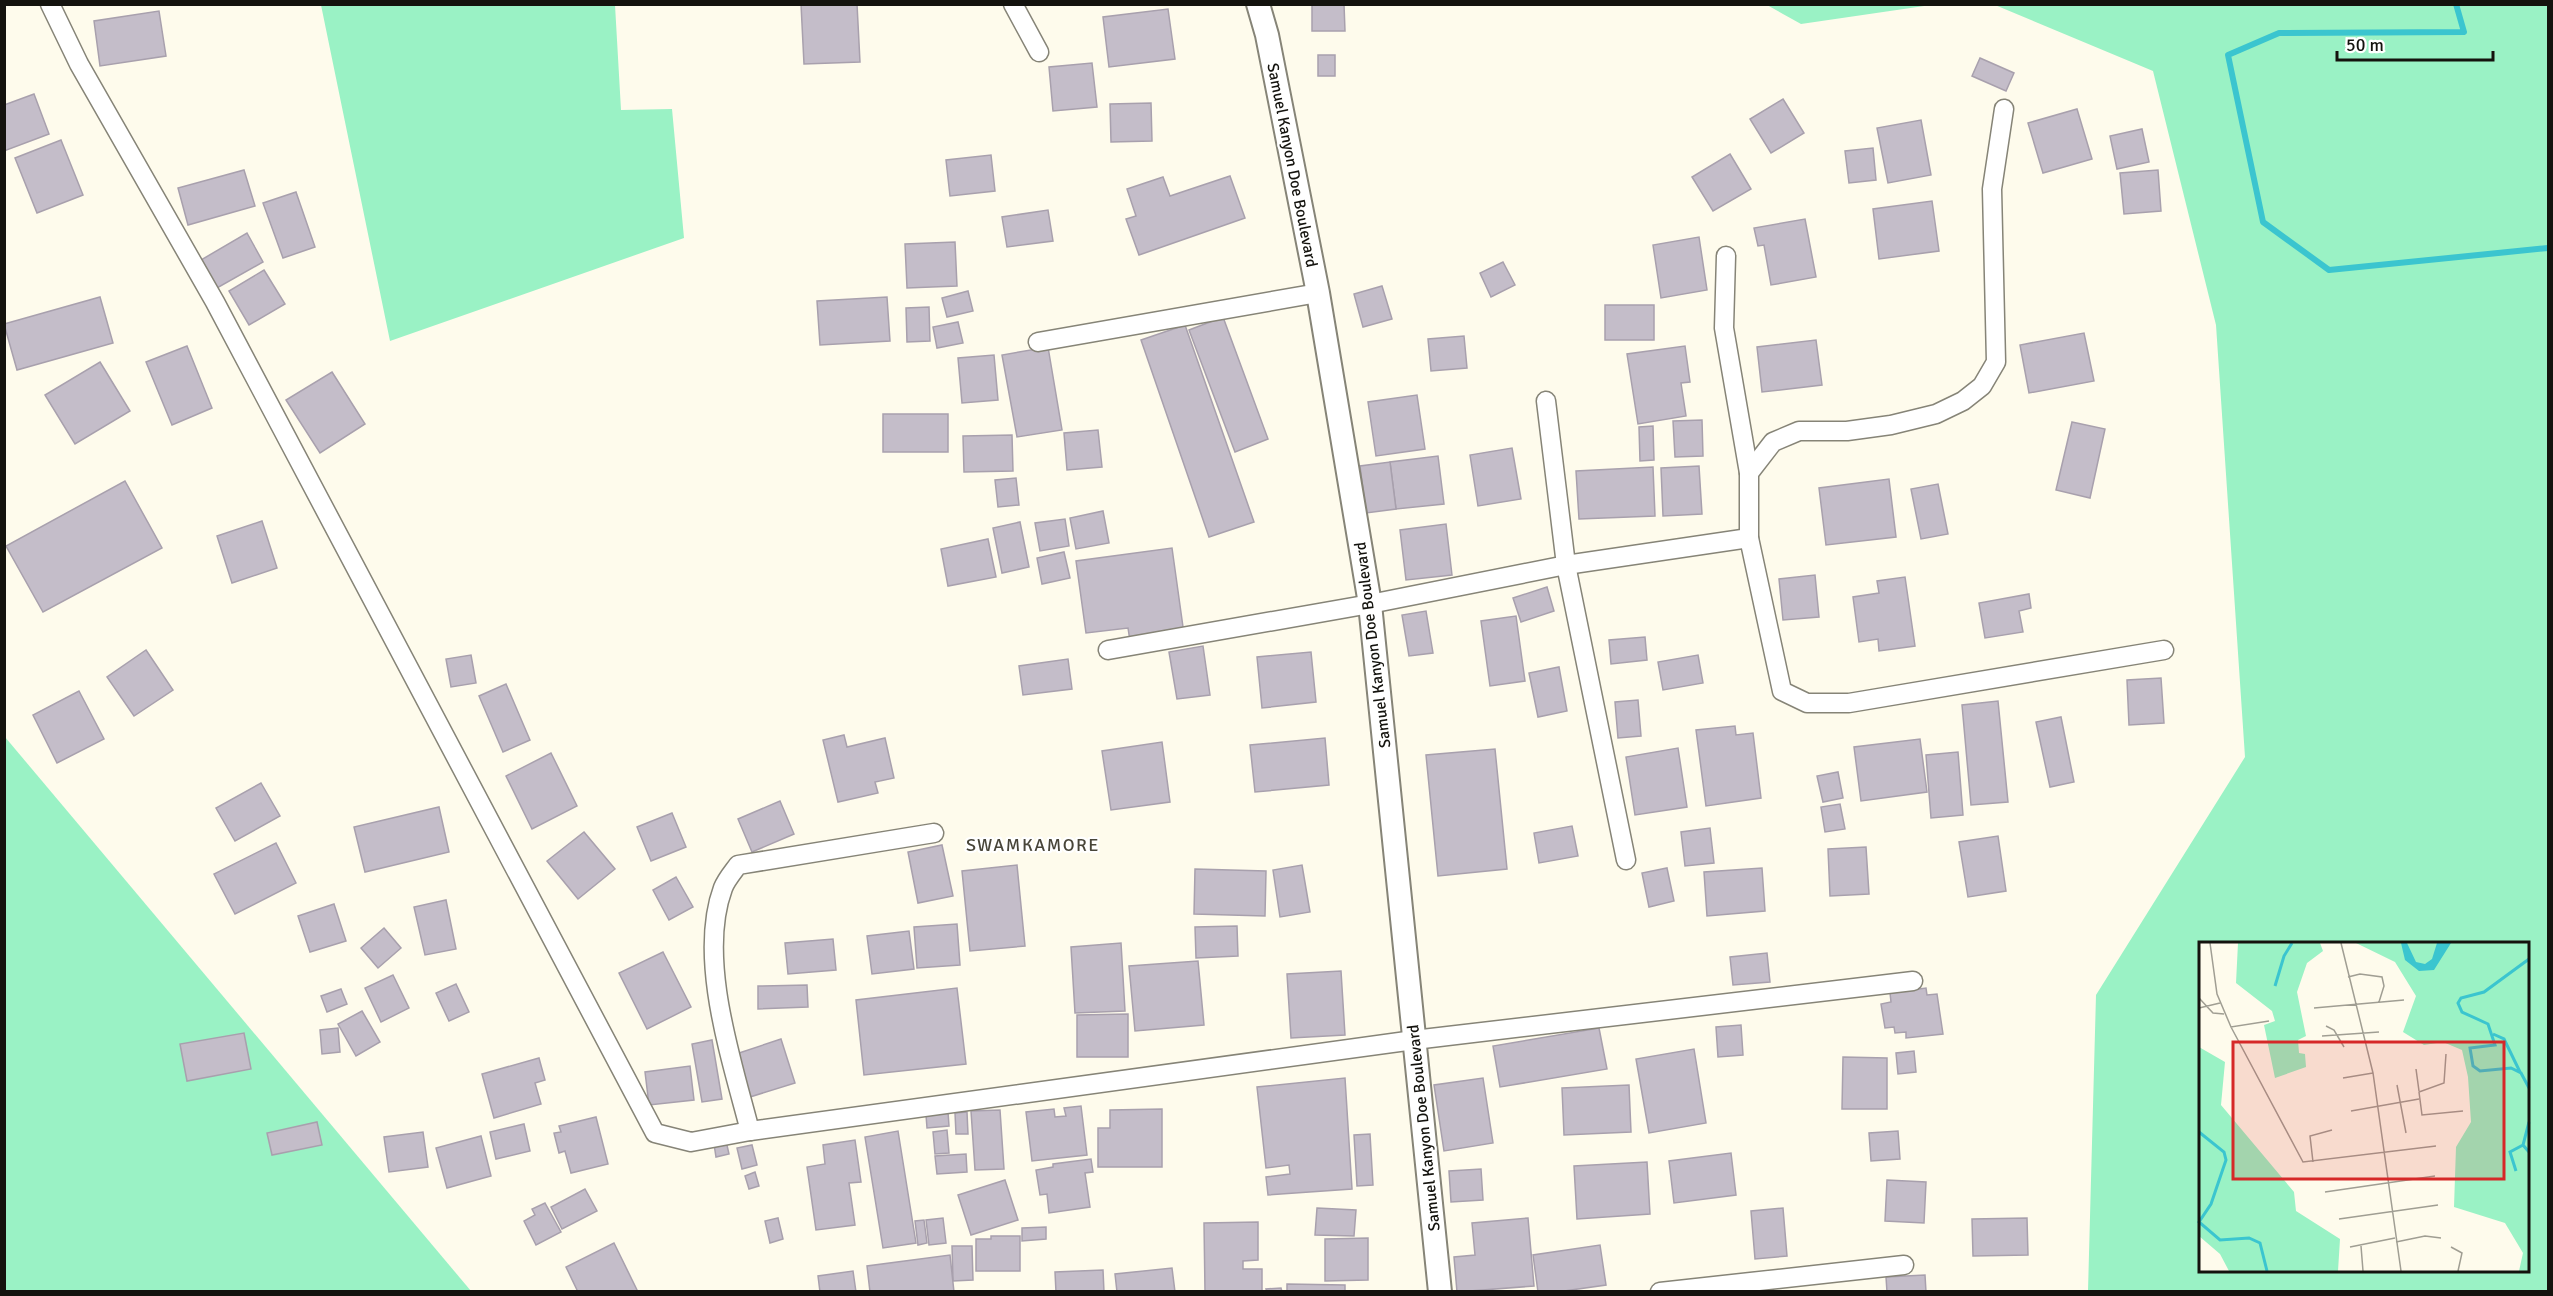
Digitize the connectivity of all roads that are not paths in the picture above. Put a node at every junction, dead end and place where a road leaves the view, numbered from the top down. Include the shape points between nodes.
1 (50, 4) edge
2 (1013, 4) edge
3 (1258, 4) edge
4 (1039, 52) dead end
5 (2004, 109) dead end
6 (1726, 256) dead end
7 (1318, 293) junction
8 (1038, 342) dead end
9 (1546, 401) dead end
10 (1749, 472) junction
11 (1749, 538) junction
12 (1566, 565) junction
13 (1370, 604) junction
14 (1108, 651) dead end
15 (2164, 651) dead end
16 (934, 833) dead end
17 (1626, 860) dead end
18 (1913, 981) dead end
19 (1414, 1040) junction
20 (750, 1131) junction
21 (1904, 1265) dead end
22 (1440, 1292) edge
23 (1659, 1292) edge

1 - 20 street via 215,302 655,1133 691,1142
2 - 4 street
3 - 7 street, Samuel Kanyon Doe Boulevard
5 - 10 street via 1992,189 1996,362 1982,386 1964,401 1936,414 1891,425 1800,431 1773,442
6 - 10 street via 1724,328
7 - 8 street
7 - 13 street, Samuel Kanyon Doe Boulevard
9 - 12 street
10 - 11 street
11 - 12 street
11 - 15 street via 1782,691 1807,703 1850,703
12 - 13 street
12 - 17 street
13 - 14 street
13 - 19 street, Samuel Kanyon Doe Boulevard
16 - 20 street via 738,865 723,887 712,936 721,1016
18 - 19 street
19 - 20 street
19 - 22 street, Samuel Kanyon Doe Boulevard
21 - 23 street

